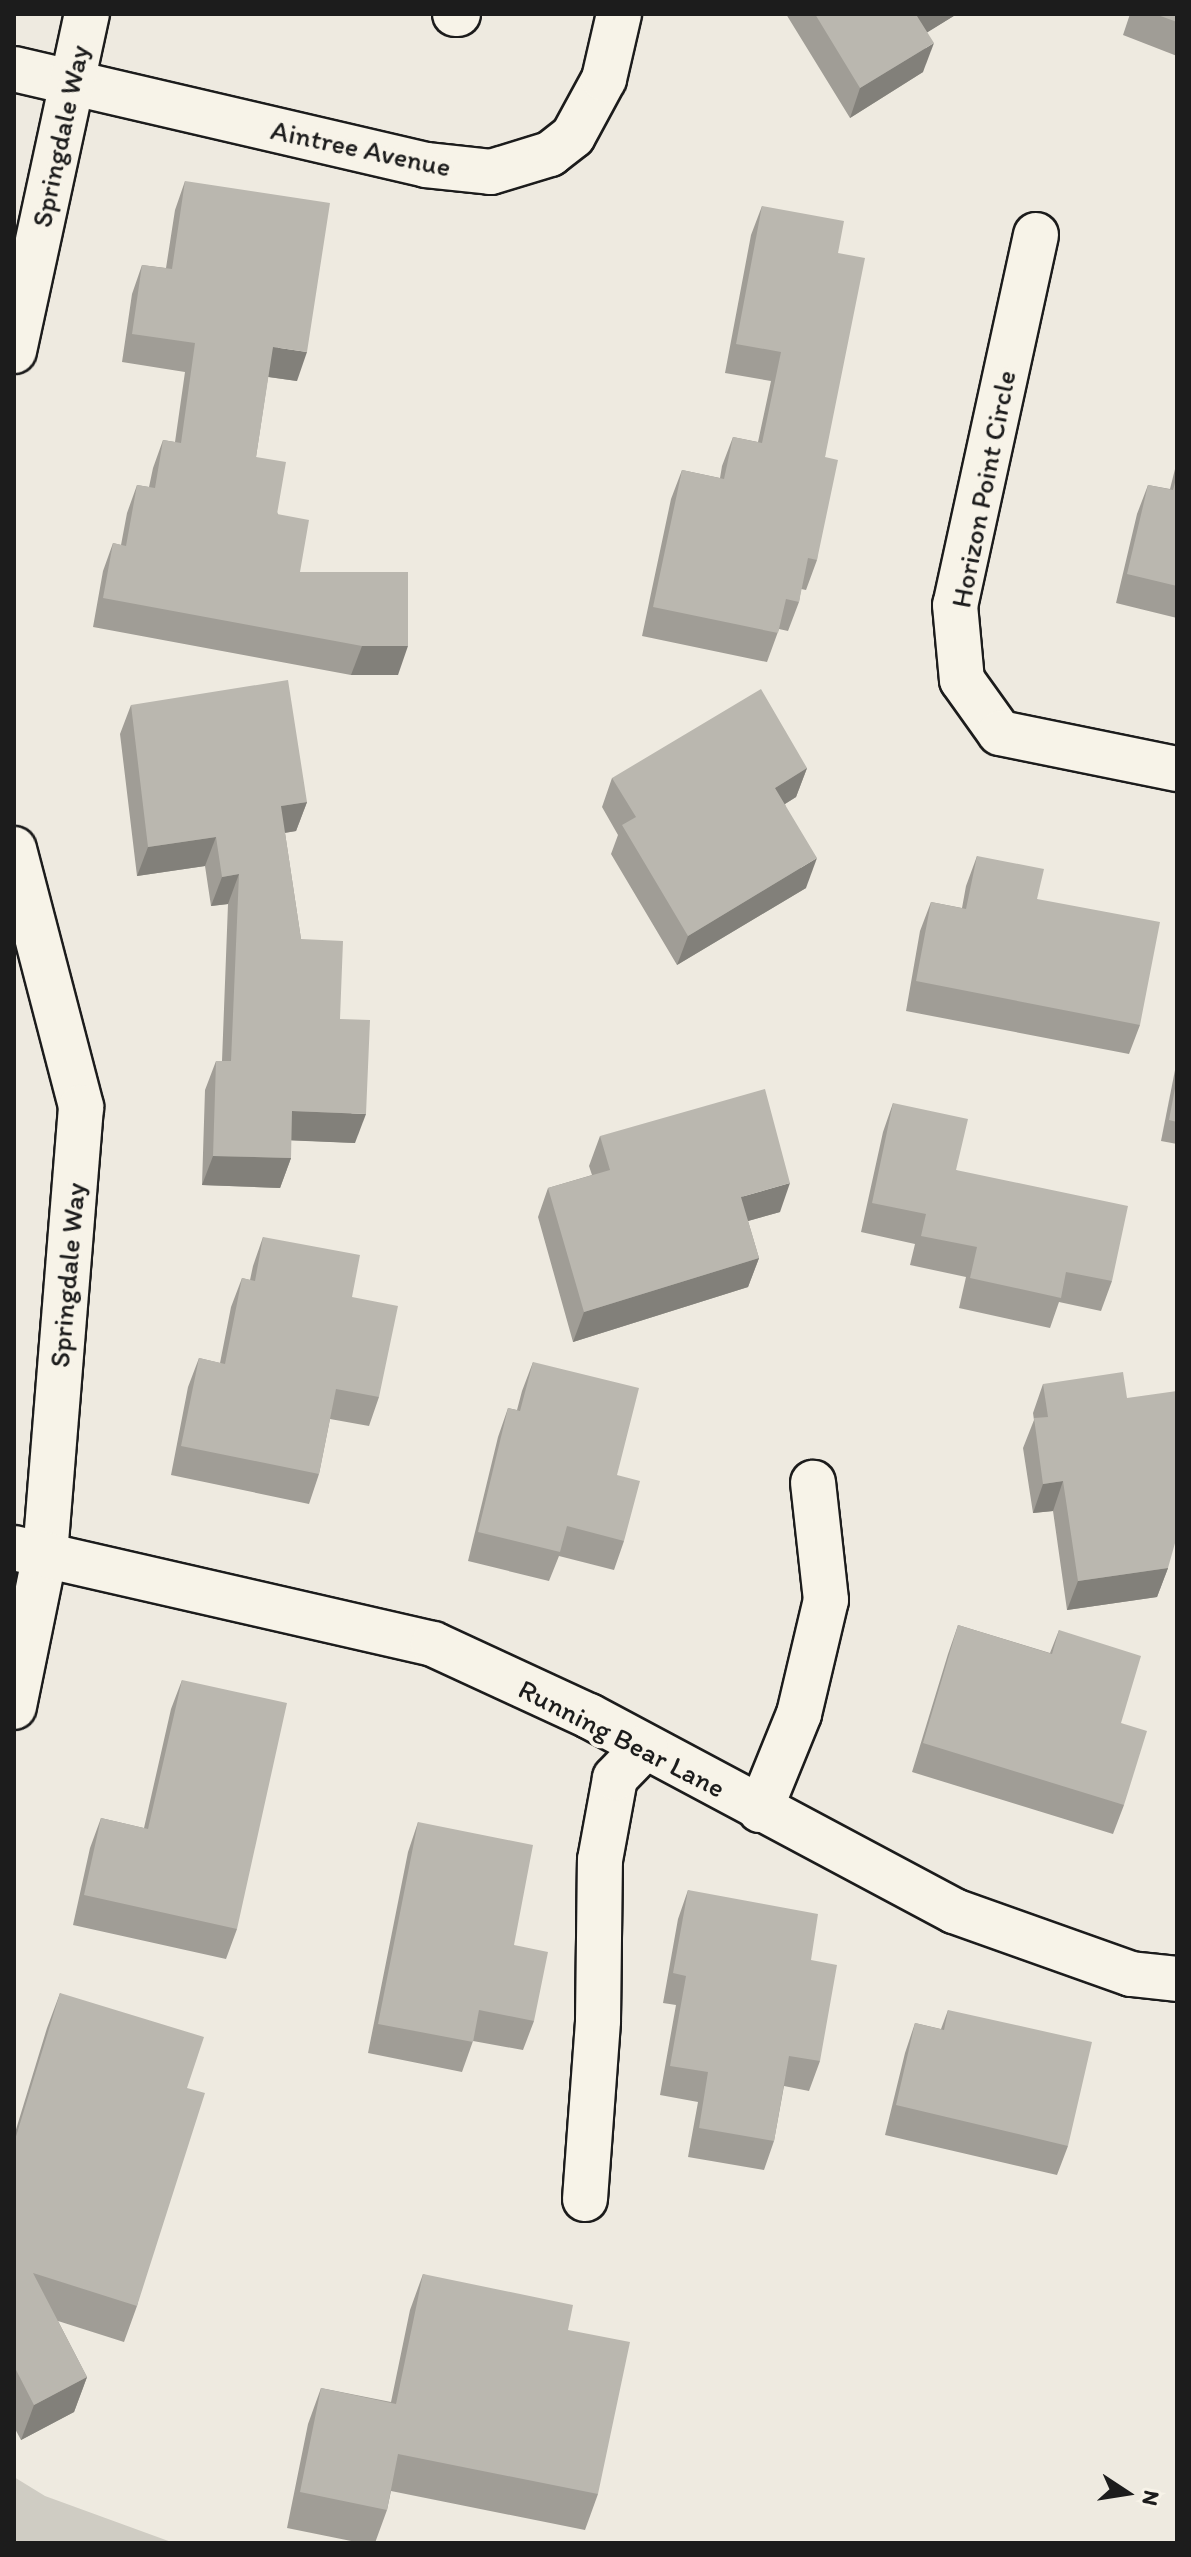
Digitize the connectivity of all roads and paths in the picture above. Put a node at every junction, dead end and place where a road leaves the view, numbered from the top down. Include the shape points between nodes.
1 (87, 14) edge
2 (619, 14) edge
3 (14, 69) edge
4 (71, 83) junction
5 (1036, 235) dead end
6 (14, 351) edge
7 (1177, 769) edge
8 (17, 869) edge
9 (813, 1483) dead end
10 (29, 1551) edge
11 (14, 1707) edge
12 (645, 1747) junction
13 (760, 1810) junction
14 (1177, 1979) edge
15 (585, 2199) dead end

1 - 4 street, Springdale Way
2 - 4 street, Aintree Avenue via 604,79 573,136 550,154 491,172 426,165
3 - 4 street, Aintree Avenue
4 - 6 street, Springdale Way
5 - 7 street, Horizon Point Circle via 955,605 962,680 1000,733
8 - 10 street, Springdale Way via 81,1107
9 - 13 street via 826,1600 799,1714
10 - 11 street, Springdale Way
10 - 12 street, Running Bear Lane via 433,1644
12 - 13 street, Running Bear Lane
12 - 15 street via 615,1778 600,1860 598,2020
13 - 14 street, Running Bear Lane via 954,1911 1131,1974

